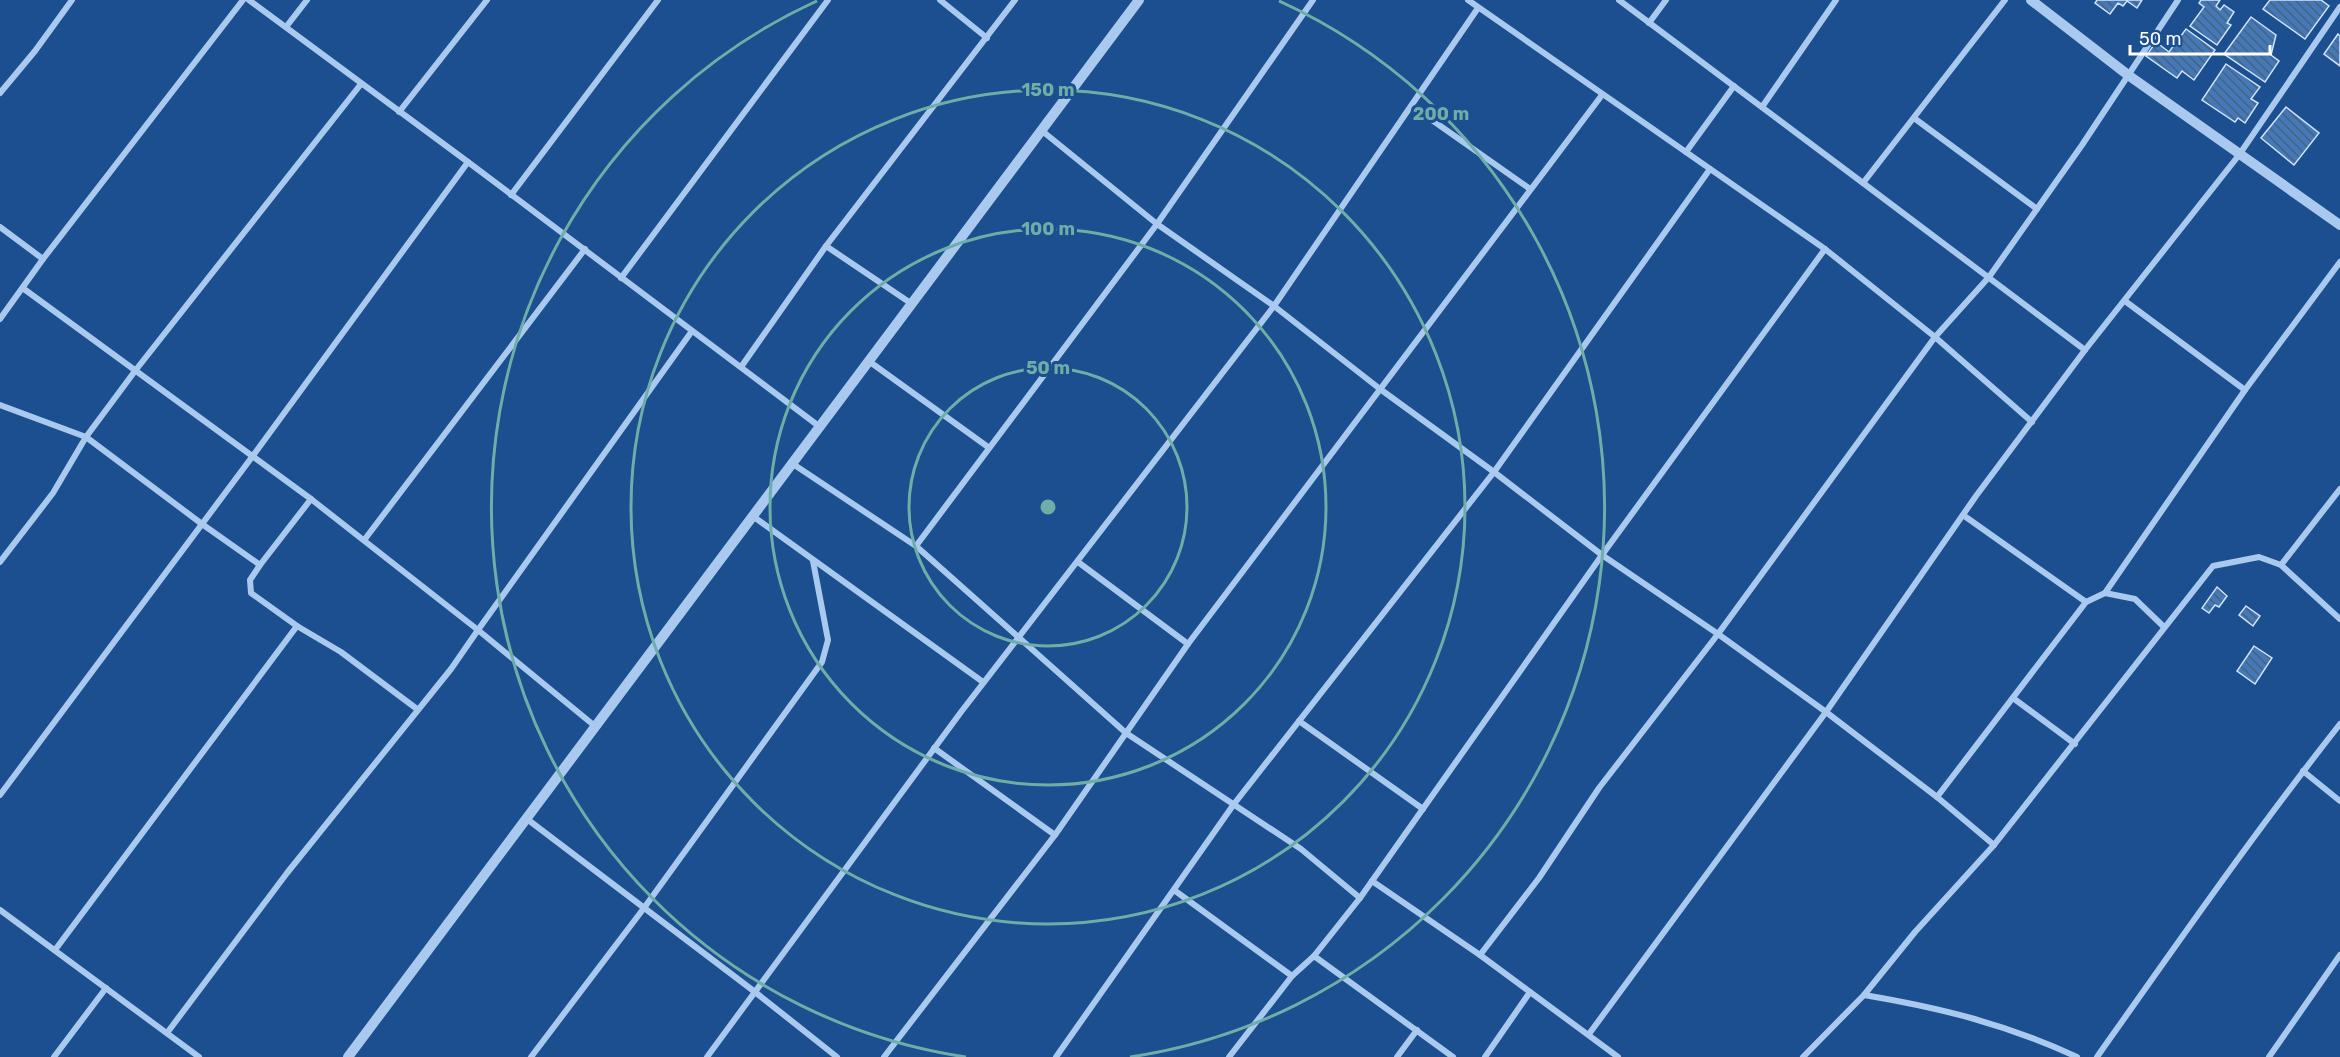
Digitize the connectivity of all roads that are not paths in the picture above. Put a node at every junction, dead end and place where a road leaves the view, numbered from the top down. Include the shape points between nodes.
1 (72, 0) edge
2 (243, 0) edge
3 (249, 0) edge
4 (307, 0) edge
5 (487, 0) edge
6 (658, 0) edge
7 (828, 0) edge
8 (940, 0) edge
9 (1016, 0) edge
10 (1313, 0) edge
11 (1468, 0) edge
12 (1618, 0) edge
13 (1665, 0) edge
14 (1836, 0) edge
15 (2006, 0) edge
16 (2031, 0) edge
17 (2178, 0) edge
18 (1137, 1) edge
19 (2340, 7) edge
20 (1478, 8) junction
21 (1649, 23) junction
22 (286, 27) junction
23 (987, 38) junction
24 (2128, 75) junction
25 (361, 84) junction
26 (1734, 86) junction
27 (0, 93) edge
28 (1602, 95) junction
29 (1412, 106) junction
30 (1762, 107) junction
31 (399, 112) junction
32 (1914, 118) junction
33 (1041, 130) junction
34 (1686, 152) junction
35 (2239, 155) junction
36 (468, 162) junction
37 (1710, 169) junction
38 (1863, 183) junction
39 (1530, 189) junction
40 (511, 195) junction
41 (2037, 209) junction
42 (1157, 224) junction
43 (2340, 225) edge
44 (0, 227) edge
45 (826, 246) junction
46 (585, 249) junction
47 (1825, 249) junction
48 (43, 259) junction
49 (2340, 262) edge
50 (1989, 277) junction
51 (621, 278) junction
52 (24, 289) junction
53 (2125, 301) junction
54 (912, 304) junction
55 (1274, 306) junction
56 (0, 319) edge
57 (692, 331) junction
58 (1935, 337) junction
59 (2085, 350) junction
60 (870, 362) junction
61 (741, 367) junction
62 (135, 371) junction
63 (1380, 389) junction
64 (2245, 390) junction
65 (0, 405) edge
66 (2032, 422) junction
67 (820, 428) junction
68 (86, 437) junction
69 (988, 447) junction
70 (252, 457) junction
71 (793, 464) junction
72 (1494, 472) junction
73 (2340, 489) edge
74 (310, 499) junction
75 (1963, 516) junction
76 (754, 517) junction
77 (202, 524) junction
78 (365, 539) junction
79 (916, 546) junction
80 (1602, 555) junction
81 (813, 561) junction
82 (0, 562) edge
83 (1078, 562) junction
84 (260, 565) junction
85 (2281, 565) junction
86 (2104, 593) junction
87 (2086, 602) junction
88 (2340, 619) edge
89 (297, 626) junction
90 (2164, 627) junction
91 (478, 630) junction
92 (1719, 634) junction
93 (1019, 636) junction
94 (1188, 644) junction
95 (983, 682) junction
96 (2013, 698) junction
97 (417, 709) junction
98 (1826, 712) junction
99 (1299, 721) junction
100 (2340, 724) edge
101 (596, 727) junction
102 (1126, 733) junction
103 (2074, 744) junction
104 (934, 748) junction
105 (2303, 771) junction
106 (0, 795) edge
107 (1937, 797) junction
108 (2340, 801) edge
109 (1234, 804) junction
110 (1423, 809) junction
111 (527, 819) junction
112 (1055, 835) junction
113 (1994, 845) junction
114 (1372, 881) junction
115 (1174, 890) junction
116 (1360, 898) junction
117 (644, 908) junction
118 (0, 910) edge
119 (55, 950) junction
120 (1480, 955) junction
121 (2340, 955) edge
122 (1314, 957) junction
123 (1292, 976) junction
124 (106, 988) junction
125 (755, 992) junction
126 (1530, 992) junction
127 (1864, 995) junction
128 (1418, 1030) junction
129 (166, 1033) junction
130 (1589, 1034) junction
131 (54, 1057) edge
132 (200, 1057) edge
133 (348, 1057) edge
134 (531, 1057) edge
135 (707, 1057) edge
136 (837, 1057) edge
137 (884, 1057) edge
138 (1056, 1057) edge
139 (1229, 1057) edge
140 (1396, 1057) edge
141 (1453, 1057) edge
142 (1485, 1057) edge
143 (1618, 1057) edge
144 (1803, 1057) edge
145 (2077, 1057) edge
146 (2097, 1057) edge
147 (2269, 1057) edge

1 - 27 street
2 - 48 street
3 - 22 street
4 - 22 street
5 - 31 street
6 - 40 street
7 - 51 street
8 - 23 street
9 - 23 street
10 - 42 street
11 - 20 street
12 - 21 street
13 - 21 street
14 - 30 street
15 - 32 street
16 - 24 street
17 - 24 street
18 - 33 street
19 - 35 street
20 - 28 street
20 - 29 street
21 - 26 street
22 - 25 street
23 - 45 street
24 - 35 street
24 - 41 street
25 - 31 street
25 - 62 street
26 - 30 street
26 - 34 street
28 - 34 street
28 - 39 street
29 - 39 street
29 - 55 street
30 - 38 street
31 - 36 street
32 - 38 street
32 - 41 street
33 - 42 street
33 - 54 street
34 - 37 street
35 - 43 street
35 - 53 street
36 - 40 street
36 - 70 street
37 - 47 street
37 - 72 street
38 - 50 street
39 - 63 street
40 - 46 street
41 - 50 street
42 - 55 street
42 - 69 street
44 - 48 street
45 - 54 street
45 - 61 street
46 - 51 street
46 - 78 street
47 - 58 street
47 - 80 street
48 - 52 street
49 - 64 street
50 - 58 street
50 - 59 street
51 - 57 street
52 - 56 street
52 - 62 street
53 - 59 street
53 - 64 street
54 - 60 street
55 - 63 street
55 - 83 street
57 - 61 street
57 - 91 street
58 - 66 street
58 - 92 street
59 - 66 street
60 - 67 street
60 - 69 street
61 - 67 street
62 - 68 street
62 - 70 street
63 - 72 street
63 - 94 street
64 - 86 street
65 - 68 street
66 - 75 street
67 - 71 street
68 - 77 street
68 - 82 street via 53,493
69 - 79 street
70 - 74 street
70 - 77 street
71 - 76 street
71 - 79 street
72 - 80 street
72 - 99 street
73 - 85 street
74 - 78 street
74 - 84 street
75 - 87 street
75 - 98 street
76 - 81 street
76 - 101 street
77 - 84 street
77 - 106 street
78 - 91 street
79 - 93 street
80 - 92 street
80 - 110 street
81 - 95 street
81 - 117 street via 828,640 822,662
83 - 93 street
83 - 94 street
84 - 89 street via 250,580 251,593
85 - 88 street
85 - 90 street via 2259,557 2213,566
86 - 87 street
86 - 90 street via 2136,599
87 - 96 street
89 - 97 street via 341,652
89 - 119 street
90 - 103 street
91 - 97 street
91 - 101 street
92 - 98 street
92 - 120 street via 1599,788 1539,878
93 - 95 street
93 - 102 street
94 - 102 street
95 - 104 street
96 - 103 street
96 - 107 street
97 - 129 street
98 - 107 street
98 - 130 street
99 - 109 street
99 - 110 street
100 - 105 street
101 - 111 street
102 - 109 street
102 - 112 street
103 - 113 street
104 - 112 street
104 - 125 street
105 - 108 street
105 - 146 street
107 - 113 street
109 - 115 street
109 - 116 street via 1301,849
110 - 114 street
111 - 117 street
111 - 133 street
112 - 137 street
113 - 127 street
114 - 116 street
114 - 120 street
115 - 123 street
115 - 138 street
116 - 122 street
117 - 125 street
117 - 134 street
118 - 119 street
119 - 124 street
120 - 126 street
121 - 147 street
122 - 123 street
122 - 128 street
123 - 139 street
124 - 129 street
124 - 131 street
125 - 135 street
125 - 136 street
126 - 130 street
126 - 142 street
127 - 144 street
127 - 145 street via 1928,1006 1994,1024
128 - 140 street
128 - 141 street
129 - 132 street
130 - 143 street

